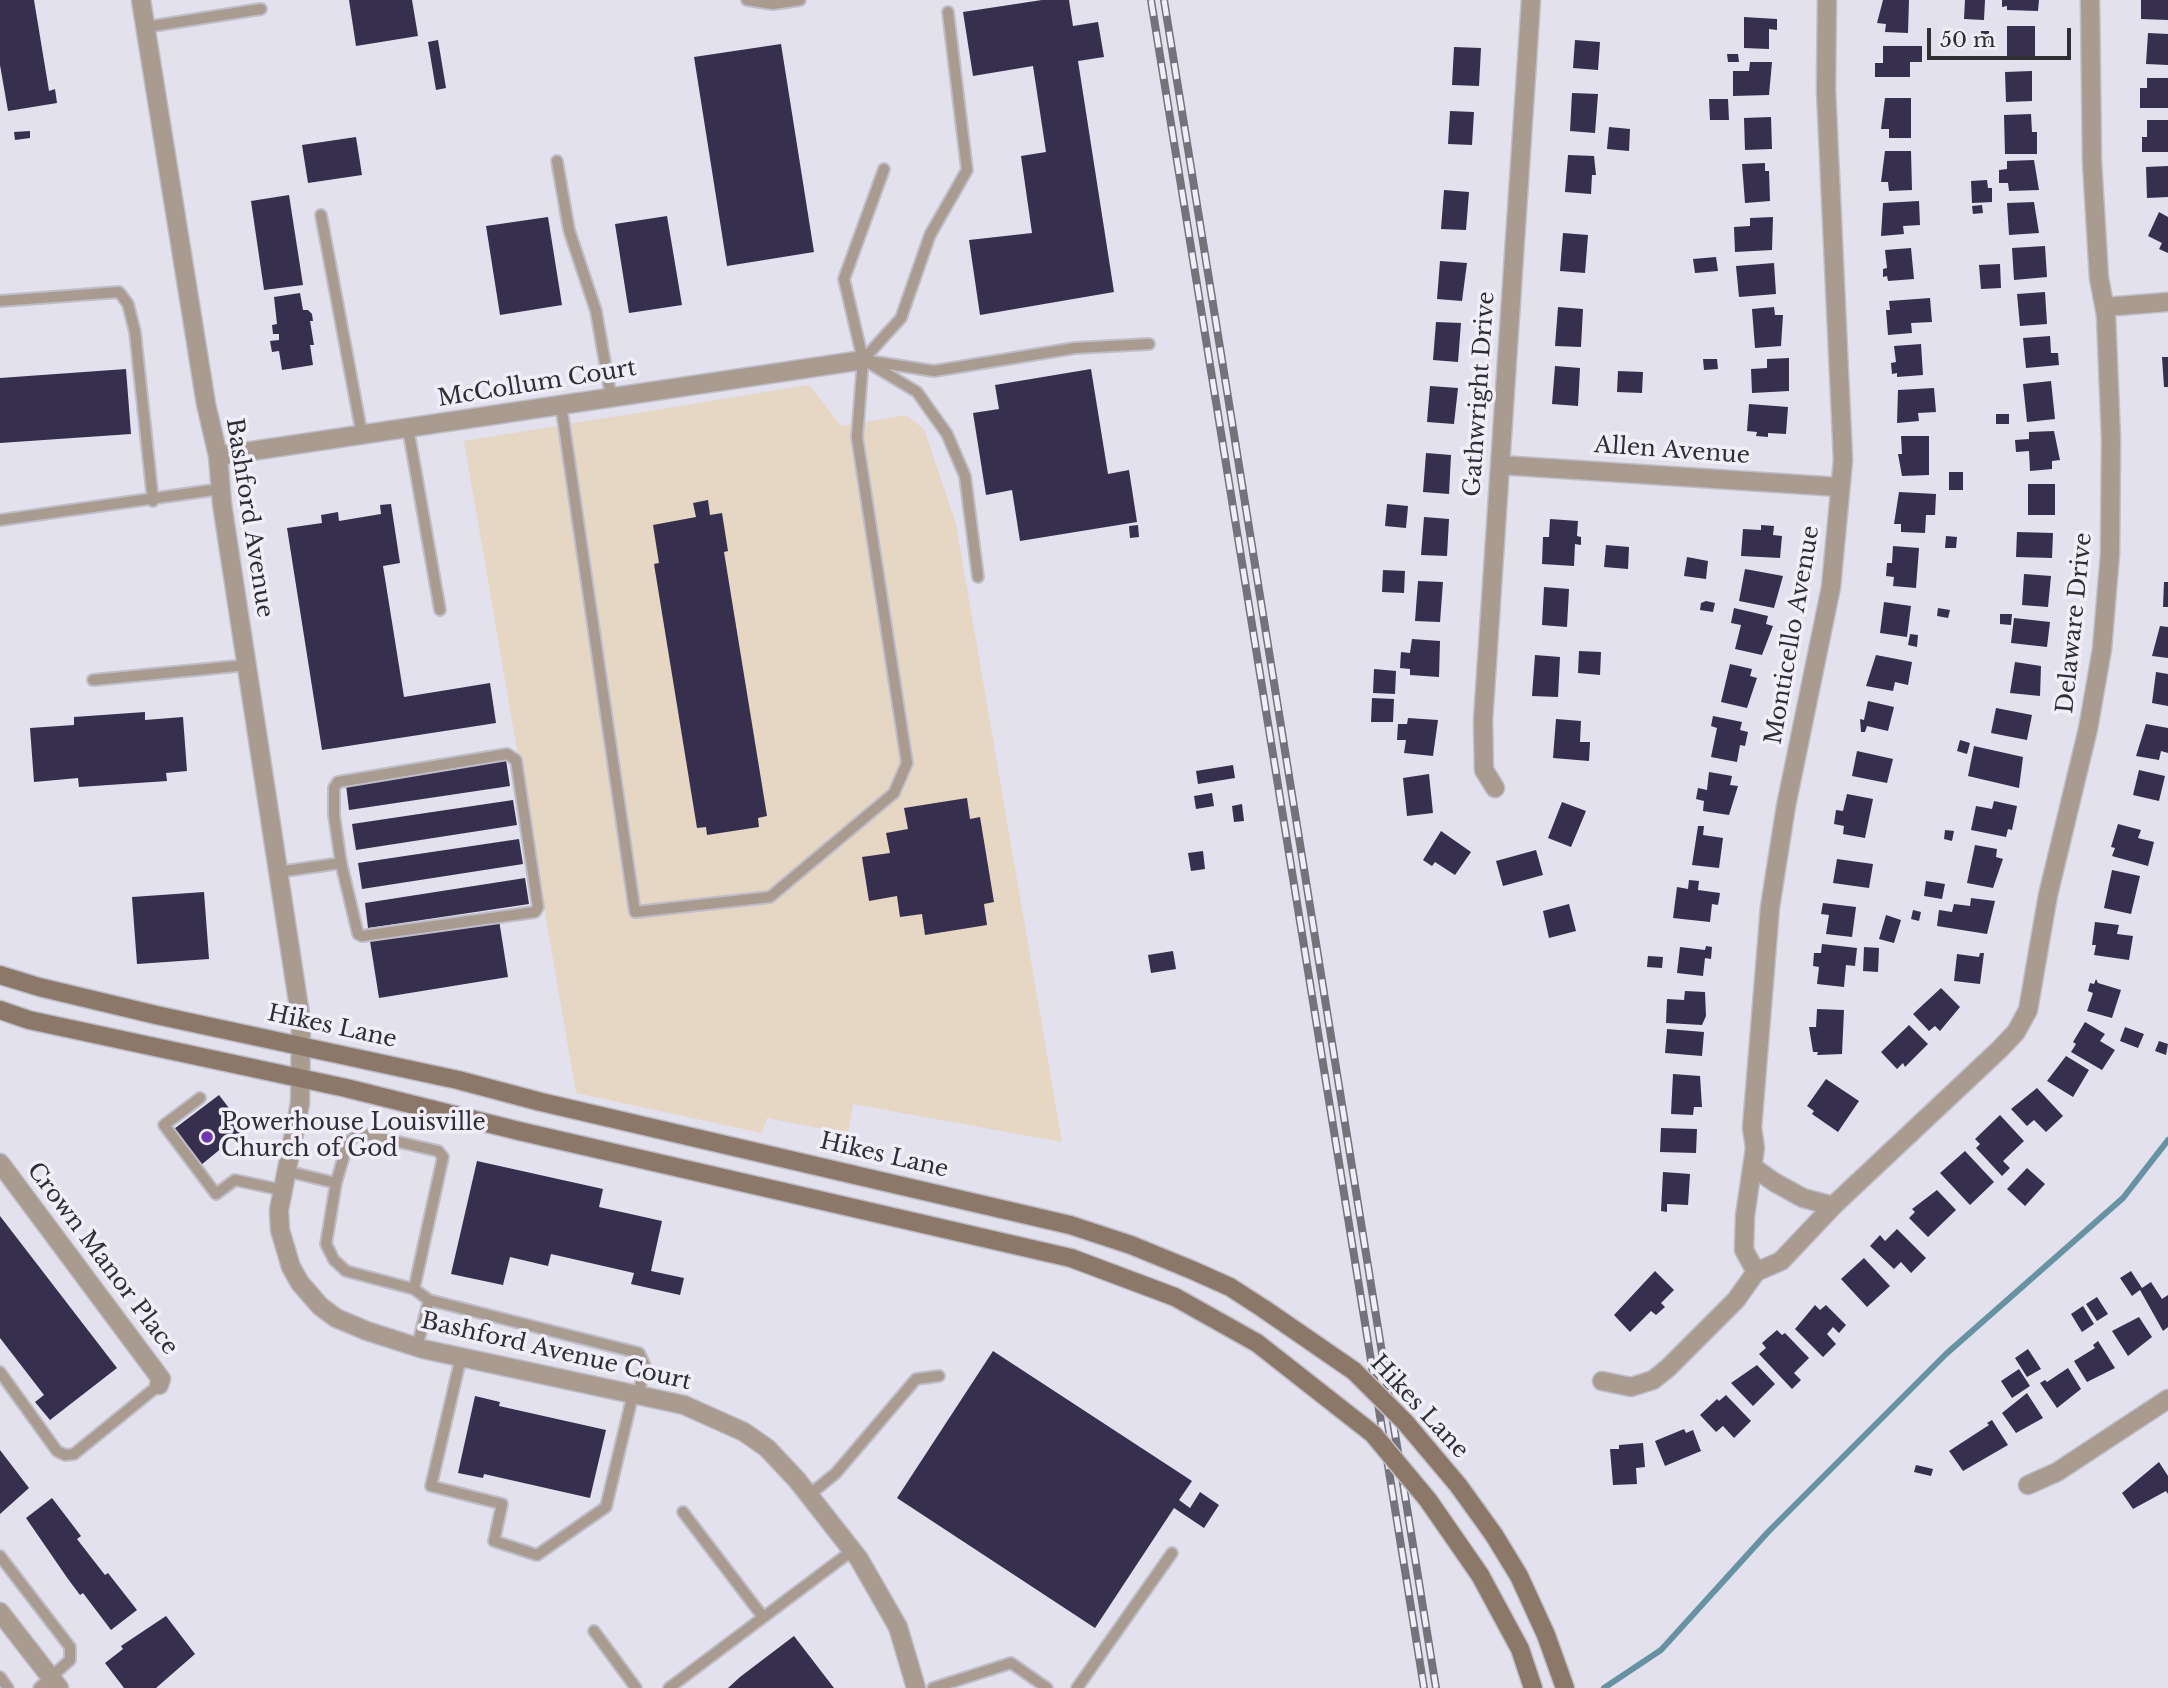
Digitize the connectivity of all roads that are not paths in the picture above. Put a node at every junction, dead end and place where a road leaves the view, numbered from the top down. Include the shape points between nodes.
1 (141, 0) edge
2 (747, 0) edge
3 (800, 0) edge
4 (1531, 0) edge
5 (1827, 0) edge
6 (2090, 0) edge
7 (261, 9) dead end
8 (948, 12) dead end
9 (146, 27) junction
10 (557, 161) dead end
11 (884, 169) dead end
12 (321, 215) dead end
13 (0, 302) edge
14 (2168, 302) edge
15 (2105, 307) junction
16 (1149, 344) dead end
17 (863, 360) junction
18 (611, 397) junction
19 (561, 405) junction
20 (408, 428) junction
21 (362, 435) junction
22 (218, 456) junction
23 (1500, 466) junction
24 (1840, 487) junction
25 (220, 489) junction
26 (153, 501) junction
27 (0, 520) edge
28 (978, 577) dead end
29 (440, 610) dead end
30 (247, 665) junction
31 (93, 680) dead end
32 (1496, 789) dead end
33 (341, 863) junction
34 (278, 872) junction
35 (0, 975) edge
36 (0, 1010) edge
37 (302, 1044) junction
38 (300, 1078) junction
39 (200, 1098) dead end
40 (0, 1163) edge
41 (1753, 1167) junction
42 (286, 1171) junction
43 (336, 1183) junction
44 (282, 1190) junction
45 (1833, 1206) junction
46 (1756, 1272) junction
47 (414, 1289) junction
48 (429, 1300) junction
49 (417, 1347) junction
50 (461, 1357) junction
51 (0, 1372) edge
52 (939, 1377) dead end
53 (1602, 1381) dead end
54 (159, 1385) joint
55 (636, 1395) junction
56 (2168, 1399) edge
57 (2028, 1485) dead end
58 (809, 1495) junction
59 (683, 1512) dead end
60 (853, 1550) junction
61 (1172, 1553) dead end
62 (0, 1556) edge
63 (0, 1612) edge
64 (763, 1617) junction
65 (594, 1631) dead end
66 (0, 1677) edge
67 (50, 1685) edge
68 (8, 1688) edge
69 (636, 1688) edge
70 (669, 1688) edge
71 (916, 1688) edge
72 (933, 1688) edge
73 (1047, 1688) edge
74 (1077, 1688) edge
75 (1533, 1688) edge
76 (1564, 1688) edge

1 - 9 street, Bashford Avenue
2 - 3 lane via 773,5
4 - 23 street, Gathwright Drive
5 - 24 street, Monticello Avenue via 1830,216 1842,410
6 - 15 street, Delaware Drive via 2092,162
7 - 9 lane
8 - 17 lane via 967,170 930,235 901,318
9 - 22 street, Bashford Avenue
10 - 18 lane via 569,230 596,311
11 - 17 lane via 844,279
12 - 21 lane
13 - 26 lane via 119,292 128,304 135,332
14 - 15 street
15 - 45 street, Delaware Drive via 2111,439 2102,649 2048,895 2032,999 2000,1049
16 - 17 lane via 1075,348 934,372
17 - 18 street, McCollum Court
17 - 19 lane via 857,437 907,763 894,793 770,897 635,912
17 - 28 lane via 917,392 947,434 965,476
18 - 19 street, McCollum Court
19 - 20 street, McCollum Court
20 - 21 street, McCollum Court
20 - 29 lane
21 - 22 street, McCollum Court
22 - 25 street, Bashford Avenue
23 - 24 street, Allen Avenue
23 - 32 street, Gathwright Drive via 1481,753 1484,770
24 - 41 street, Monticello Avenue via 1831,587 1770,907
25 - 26 lane
25 - 30 street, Bashford Avenue
26 - 27 lane
30 - 31 lane
30 - 34 street, Bashford Avenue
33 - 33 lane via 362,936 536,912 516,760 507,754 338,782 334,815
33 - 34 lane
34 - 37 street, Bashford Avenue
35 - 37 street, Hikes Lane via 156,1015
36 - 38 street
37 - 38 street, Bashford Avenue Court
37 - 76 street, Hikes Lane, bridge via 1070,1224 1230,1287 1354,1371 1458,1485 1519,1576
38 - 42 street, Bashford Avenue Court via 300,1103
38 - 75 street, bridge via 1071,1258 1175,1297 1257,1343 1373,1434 1429,1500 1479,1575 1520,1650
39 - 44 lane via 164,1125 216,1194 235,1180
40 - 54 street, Crown Manor Place via 161,1379
41 - 45 street via 1804,1198
41 - 46 street, Monticello Avenue via 1744,1250
42 - 43 lane
42 - 44 street, Bashford Avenue Court
43 - 47 lane via 326,1244 334,1260 346,1271
43 - 47 lane via 348,1142 360,1133 438,1151 443,1157
44 - 49 street, Bashford Avenue Court via 280,1230 291,1267 307,1292 336,1318
45 - 46 street, Delaware Drive via 1781,1261
46 - 53 street, Delaware Drive via 1736,1300 1653,1380 1631,1387
47 - 48 lane
48 - 49 lane
48 - 55 lane via 639,1353 645,1366
49 - 50 street, Bashford Avenue Court
50 - 55 street, Bashford Avenue Court
50 - 55 lane via 431,1486 502,1504 494,1541 537,1555 607,1507
51 - 54 lane via 57,1451 65,1455 74,1454
52 - 58 lane via 916,1379 907,1387 836,1474
55 - 58 street, Bashford Avenue Court via 684,1405 744,1432 767,1448
56 - 57 street via 2057,1472
58 - 60 street, Bashford Avenue Court
59 - 64 lane
60 - 64 lane
60 - 71 street, Bashford Avenue Court via 898,1626
61 - 74 lane
62 - 67 lane via 70,1647 70,1660
63 - 67 street
64 - 70 lane
65 - 69 lane
66 - 68 lane
72 - 73 lane via 1011,1662

